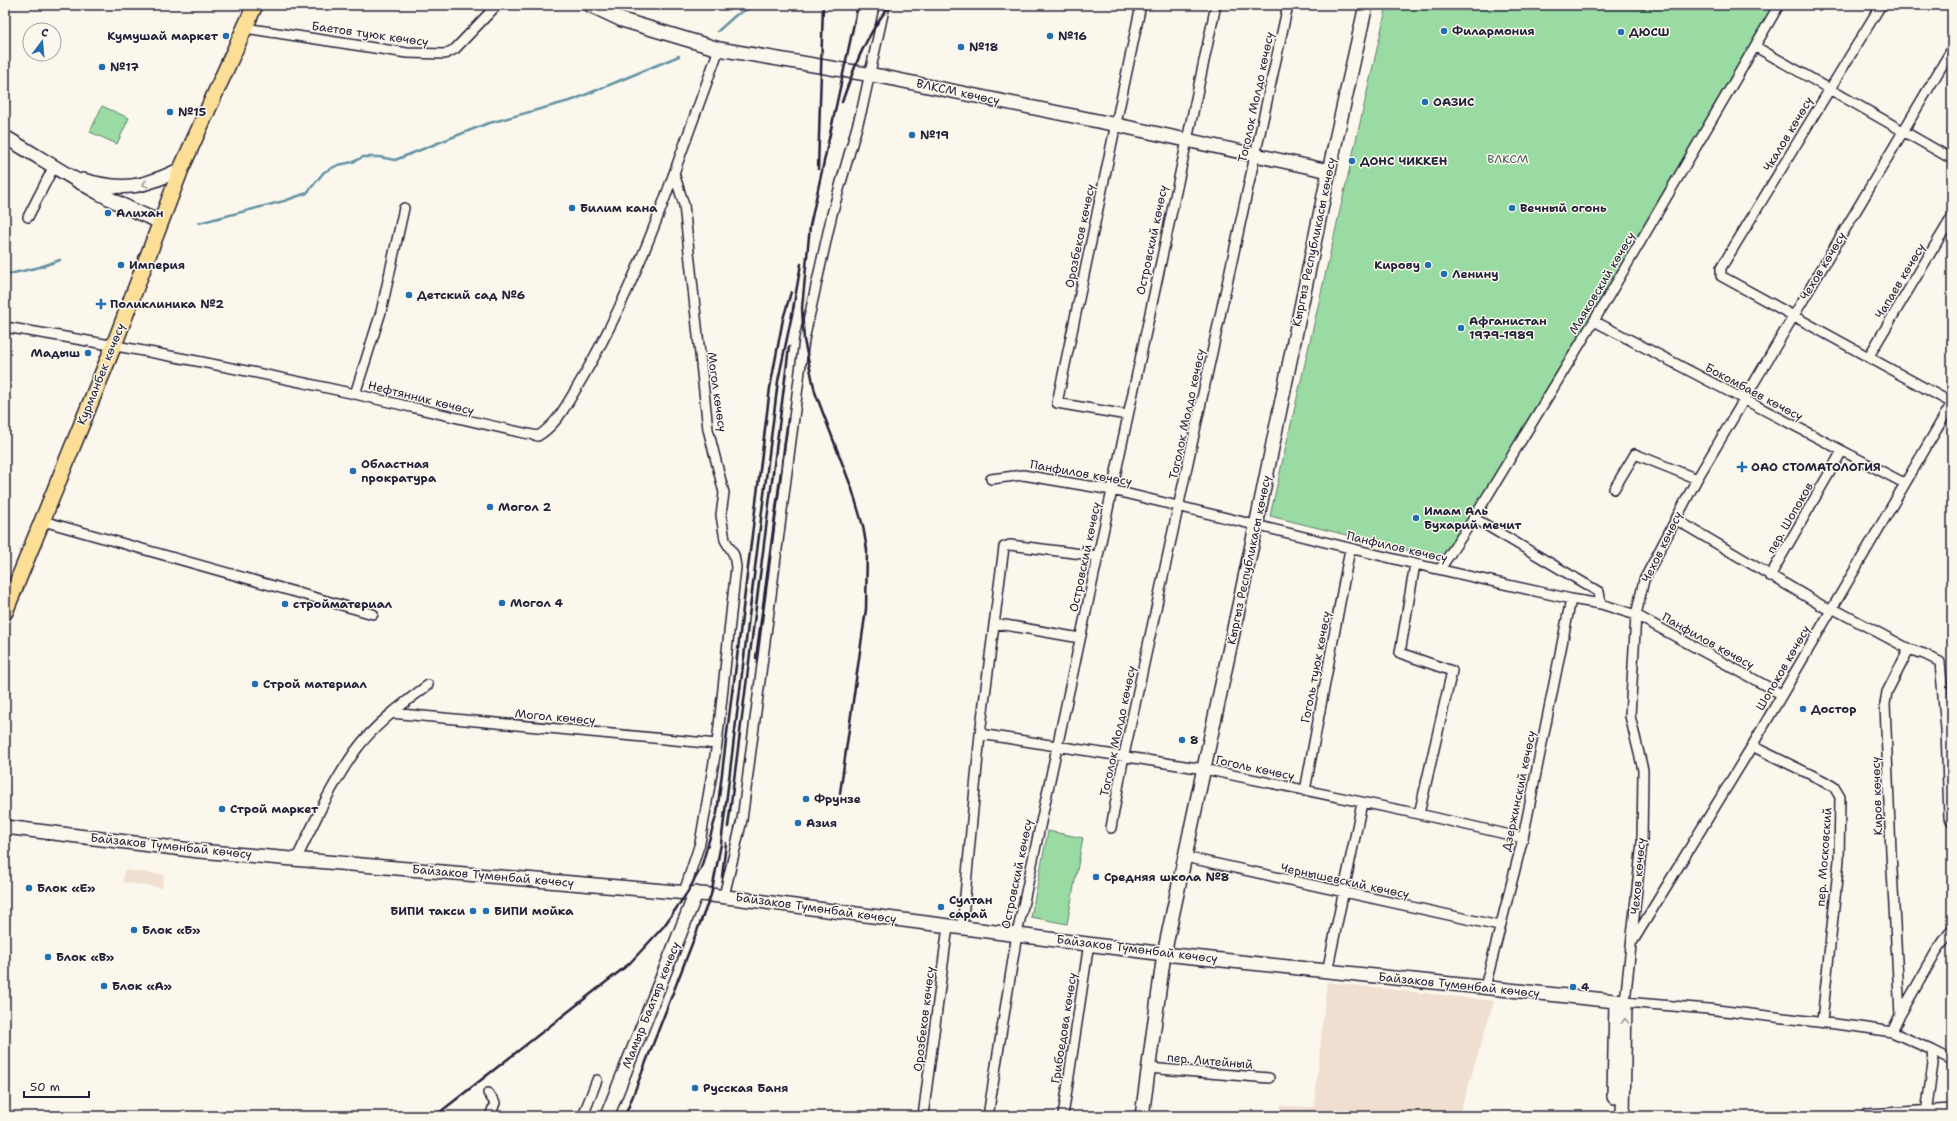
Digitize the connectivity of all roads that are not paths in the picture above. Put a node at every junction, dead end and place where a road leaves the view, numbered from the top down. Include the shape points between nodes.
1 (255, 5) edge
2 (497, 5) edge
3 (590, 5) edge
4 (885, 5) edge
5 (1142, 5) edge
6 (1216, 5) edge
7 (1288, 5) edge
8 (1366, 5) edge
9 (1779, 5) edge
10 (1881, 5) edge
11 (244, 28) junction
12 (1756, 47) junction
13 (719, 49) junction
14 (1952, 49) edge
15 (870, 74) junction
16 (1829, 90) junction
17 (1117, 125) junction
18 (1904, 133) junction
19 (5, 137) edge
20 (1186, 141) junction
21 (1256, 156) junction
22 (1952, 160) edge
23 (54, 166) junction
24 (182, 169) junction
25 (1329, 171) junction
26 (674, 173) junction
27 (70, 176) junction
28 (404, 208) dead end
29 (28, 217) dead end
30 (1952, 217) edge
31 (161, 222) junction
32 (1794, 315) junction
33 (1594, 321) junction
34 (5, 327) edge
35 (114, 345) junction
36 (1869, 356) junction
37 (355, 394) junction
38 (1743, 400) junction
39 (1952, 403) edge
40 (1127, 415) junction
41 (1842, 451) junction
42 (1697, 479) junction
43 (991, 480) dead end
44 (1904, 484) junction
45 (1614, 489) dead end
46 (1112, 490) junction
47 (1179, 505) junction
48 (1474, 518) junction
49 (1675, 519) junction
50 (43, 521) junction
51 (1256, 526) junction
52 (1350, 549) junction
53 (1098, 556) junction
54 (1415, 564) junction
55 (1440, 569) junction
56 (1770, 576) junction
57 (1571, 600) junction
58 (1601, 604) junction
59 (1831, 609) junction
60 (5, 612) edge
61 (373, 614) dead end
62 (1636, 615) junction
63 (994, 623) junction
64 (1080, 638) junction
65 (1909, 649) junction
66 (428, 685) dead end
67 (1781, 694) junction
68 (391, 713) junction
69 (980, 734) junction
70 (717, 744) junction
71 (1057, 745) junction
72 (1752, 746) junction
73 (1124, 755) junction
74 (1204, 769) junction
75 (1305, 790) junction
76 (1362, 803) junction
77 (1419, 814) junction
78 (1952, 822) edge
79 (5, 827) edge
80 (1111, 828) dead end
81 (1523, 838) junction
82 (1185, 857) junction
83 (296, 860) junction
84 (690, 893) junction
85 (1342, 893) junction
86 (724, 896) junction
87 (948, 926) junction
88 (1499, 926) junction
89 (962, 928) junction
90 (1952, 929) edge
91 (1017, 934) junction
92 (1089, 943) junction
93 (1632, 944) junction
94 (1164, 954) junction
95 (1327, 972) junction
96 (1485, 987) junction
97 (1621, 1002) junction
98 (1900, 1015) junction
99 (1822, 1021) junction
100 (1892, 1032) junction
101 (1932, 1050) junction
102 (1952, 1060) edge
103 (1148, 1068) junction
104 (1269, 1078) dead end
105 (597, 1080) dead end
106 (488, 1093) dead end
107 (1952, 1111) edge
108 (1926, 1113) junction
109 (490, 1116) edge
110 (583, 1116) edge
111 (607, 1116) edge
112 (923, 1116) edge
113 (988, 1116) edge
114 (1063, 1116) edge
115 (1142, 1116) edge
116 (1614, 1116) edge
117 (1623, 1116) edge
118 (1868, 1116) edge

1 - 11 main road, Курманбек көчөсү
2 - 11 street, Баетов туюк көчөсү via 455,49 445,54 407,53
3 - 13 main road, ВЛКСМ көчөсү via 622,20
4 - 15 street
5 - 17 street, Орозбеков көчөсү
6 - 20 street, Островский көчөсү
7 - 21 street, Тоголок Молдо көчөсү
8 - 25 main road, Кыргыз Республикасы көчөсү
9 - 12 street, Маяковский көчөсү
10 - 16 street, Чкалов көчөсү
11 - 24 main road, Курманбек көчөсү
12 - 16 street
12 - 33 street, Маяковский көчөсү
13 - 15 main road, ВЛКСМ көчөсү
13 - 26 street
14 - 18 street, Чехов көчөсү
15 - 17 main road, ВЛКСМ көчөсү
15 - 86 street via 832,214 804,340 742,820
16 - 18 street
16 - 32 street, Чкалов көчөсү via 1721,268 1721,276
17 - 20 main road, ВЛКСМ көчөсү
17 - 40 street, Орозбеков көчөсү via 1057,403
18 - 22 street
18 - 32 street, Чехов көчөсү
19 - 23 main road
20 - 21 main road, ВЛКСМ көчөсү
20 - 40 street, Островский көчөсү
21 - 25 main road, ВЛКСМ көчөсү
21 - 47 street, Тоголок Молдо көчөсү
23 - 27 main road
23 - 29 street
24 -> 27 main road via 144,185 126,187 111,187
24 - 31 main road, Курманбек көчөсү
25 - 51 main road, Кыргыз Республикасы көчөсү
26 - 37 street, Нефтянник көчөсү via 630,282 584,378 548,430 538,436
26 - 70 street, Могол көчөсү via 684,205 708,429 724,493 721,515 726,540 734,555 736,567
27 - 31 main road via 91,190
28 - 37 street via 381,312
30 - 36 street, Чапаев көчөсү
31 - 35 main road, Курманбек көчөсү
32 - 36 street
32 - 38 street, Чехов көчөсү
33 - 38 street, Бокомбаев көчөсү
33 - 48 street, Маяковский көчөсү
34 - 35 street, Нефтянник көчөсү
35 - 37 street, Нефтянник көчөсү
35 - 50 main road, Курманбек көчөсү
36 - 39 street
38 - 41 street, Бокомбаев көчөсү
38 - 42 street, Чехов көчөсү
39 - 44 street, Шопоков көчөсү
40 - 46 street, Островский көчөсү
41 - 44 street, Бокомбаев көчөсү
41 - 56 street, пер. Шопоков
42 - 45 street via 1635,454
42 - 49 street, Чехов көчөсү
43 - 46 street, Панфилов көчөсү via 1023,475
44 - 59 street, Шопоков көчөсү
46 - 47 street, Панфилов көчөсү
46 - 53 street, Островский көчөсү
47 - 51 street, Панфилов көчөсү
47 - 73 street, Тоголок Молдо көчөсү
48 - 55 street, Маяковский көчөсү
48 - 58 street via 1599,592
49 - 56 street
49 - 62 street, Чехов көчөсү via 1644,580
50 - 60 main road, Курманбек көчөсү
50 - 61 street
51 - 52 street, Панфилов көчөсү
51 - 74 main road, Кыргыз Республикасы көчөсү
52 - 54 street, Панфилов көчөсү
52 - 75 street, Гоголь туюк көчөсү
53 - 63 street via 1010,545 1004,547
53 - 64 street, Островский көчөсү
54 - 55 street, Панфилов көчөсү
54 - 77 street via 1400,653 1452,671
55 - 57 street, Панфилов көчөсү
56 - 59 street
57 - 58 street, Панфилов көчөсү
57 - 81 street, Дзержинский көчөсү
58 - 62 street, Панфилов көчөсү
59 - 65 street
59 - 67 street, Шопоков көчөсү
62 - 67 street, Панфилов көчөсү
62 - 93 street, Чехов көчөсү via 1630,716 1643,770 1642,842
63 - 64 street
63 - 69 street
64 - 71 street, Островский көчөсү
65 - 78 street via 1940,662 1946,729 1949,817
65 - 98 street, Киров көчөсү via 1887,692 1885,704 1890,852
66 - 68 street
67 - 72 street, Шопоков көчөсү
68 - 70 street, Могол көчөсү
68 - 83 street via 357,749 320,809
69 - 71 street, Гоголь көчөсү
69 - 89 street
70 - 84 street, Могол көчөсү
71 - 73 street, Гоголь көчөсү
71 - 91 street, Островский көчөсү
72 - 93 street, Шопоков көчөсү
72 - 99 street, пер. Московский via 1824,781 1834,787 1840,797 1839,860
73 - 74 street, Гоголь көчөсү
73 - 80 street, Тоголок Молдо көчөсү
74 - 75 street, Гоголь көчөсү
74 - 82 main road, Кыргыз Республикасы көчөсү
75 - 76 street, Гоголь көчөсү
76 - 77 street, Гоголь көчөсү
76 - 85 street
77 - 81 street, Гоголь көчөсү
79 - 83 main road, Байзаков Түмөнбай көчөсү
81 - 88 street, Дзержинский көчөсү
82 - 85 street, Чернышевский көчөсү
82 - 94 main road, Кыргыз Республикасы көчөсү
83 - 84 main road, Байзаков Түмөнбай көчөсү
84 - 86 main road, Байзаков Түмөнбай көчөсү
84 - 111 main road, Мамыр Баатыр көчөсү
85 - 88 street, Чернышевский көчөсү
85 - 95 street
86 - 87 main road, Байзаков Түмөнбай көчөсү
87 - 89 main road, Байзаков Түмөнбай көчөсү
87 - 112 street, Орозбеков көчөсү
88 - 96 street, Дзержинский көчөсү
89 - 91 main road, Байзаков Түмөнбай көчөсү
90 - 98 street
91 - 92 main road, Байзаков Түмөнбай көчөсү
91 - 113 street, Островский көчөсү
92 - 94 main road, Байзаков Түмөнбай көчөсү
92 - 114 street, Грибоедова көчөсү
93 - 97 street, Чехов көчөсү
94 - 95 main road, Байзаков Түмөнбай көчөсү
94 - 103 main road, Кыргыз Республикасы көчөсү
95 - 96 main road, Байзаков Түмөнбай көчөсү
96 - 97 main road, Байзаков Түмөнбай көчөсү
97 - 99 street
97 - 116 main road
117 -> 97 main road, Чехов көчөсү
98 - 100 street, Киров көчөсү
99 - 100 street
100 - 101 street
101 - 102 street
101 - 108 street
103 - 104 street, пер. Литейный
103 - 115 main road, Кыргыз Республикасы көчөсү
105 - 110 street
106 - 109 street via 495,1103
107 - 108 main road
108 - 118 main road

